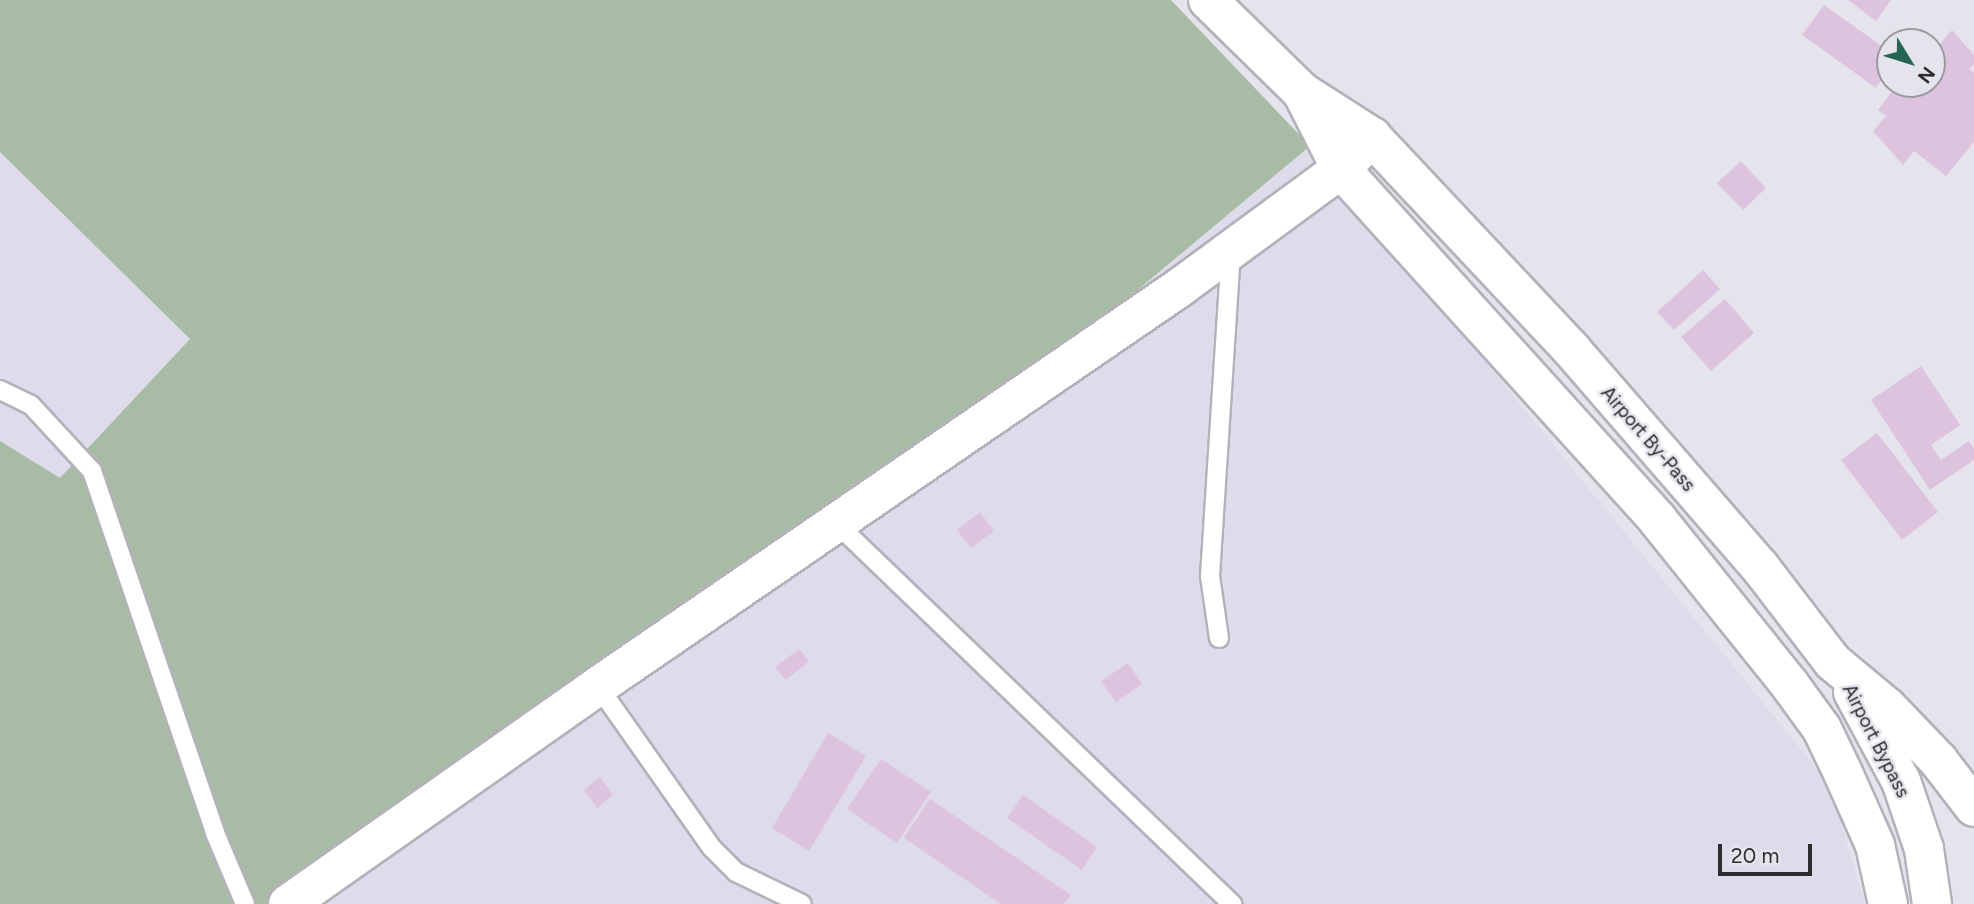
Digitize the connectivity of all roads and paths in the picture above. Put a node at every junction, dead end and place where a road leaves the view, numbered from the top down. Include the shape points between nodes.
1 (1208, 0) edge
2 (1302, 92) junction
3 (1372, 137) junction
4 (1341, 169) junction
5 (1231, 250) junction
6 (0, 390) edge
7 (836, 523) junction
8 (1219, 638) dead end
9 (1833, 662) junction
10 (598, 686) junction
11 (1974, 807) edge
12 (245, 904) edge
13 (288, 904) edge
14 (802, 904) edge
15 (1232, 904) edge
16 (1888, 904) edge
17 (1932, 904) edge

1 - 2 main road, Airport By-Pass
2 - 3 main road, Airport By-Pass
2 - 4 main road, Airport By-Pass
3 - 4 main road
3 - 9 main road, Airport By-Pass via 1571,349 1760,567
4 - 5 main road
4 - 16 main road, Airport By-Pass via 1657,519 1790,685 1822,729 1843,773 1875,845
5 - 7 main road
5 - 8 lane via 1210,576
6 - 12 lane via 31,405 92,471 215,832
7 - 10 main road
7 - 15 lane
9 - 11 main road, Airport By-Pass via 1887,707 1938,760
9 - 17 main road, Airport Bypass via 1864,709 1900,781 1924,849
10 - 13 main road
10 - 14 lane via 712,848 736,872

